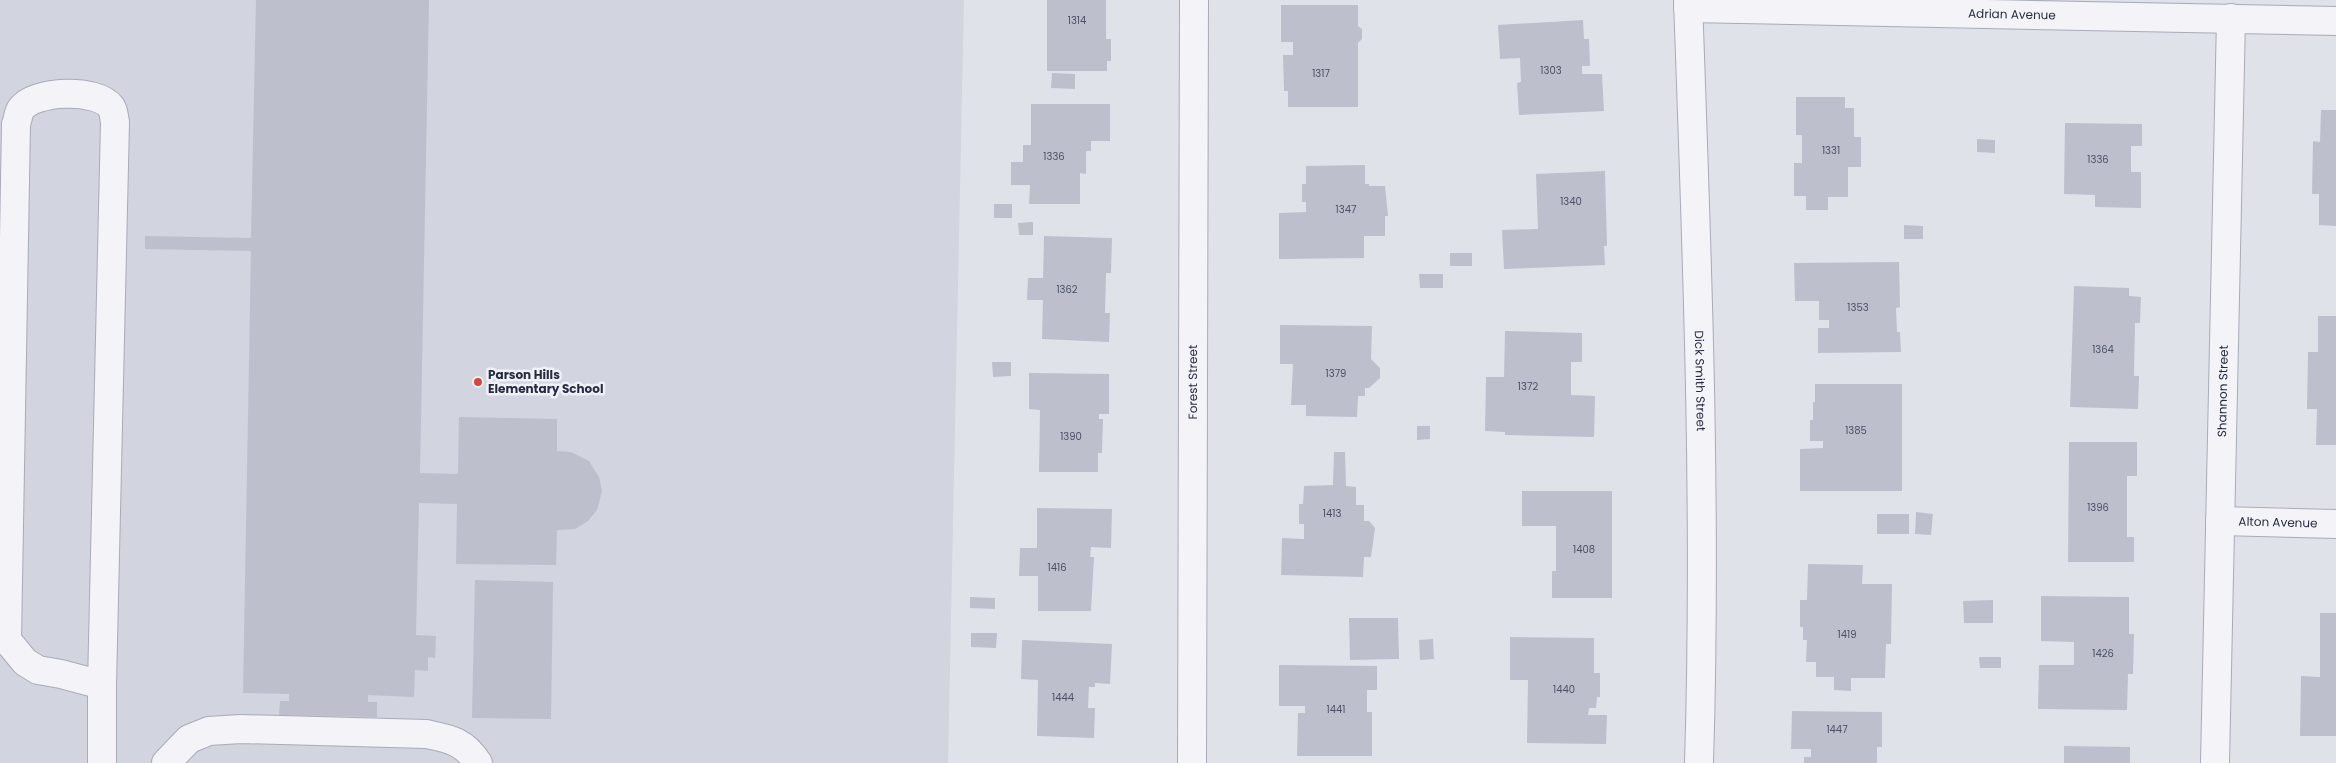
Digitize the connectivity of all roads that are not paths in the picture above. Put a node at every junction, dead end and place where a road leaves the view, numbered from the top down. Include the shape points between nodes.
1 (1194, 0) edge
2 (1688, 4) edge
3 (2230, 18) junction
4 (2336, 21) edge
5 (2220, 521) junction
6 (2336, 524) edge
7 (102, 686) junction
8 (102, 763) edge
9 (166, 763) edge
10 (478, 763) edge
11 (1192, 763) edge
12 (1699, 763) edge
13 (2215, 763) edge

1 - 11 street, Forest Street
2 - 3 street, Adrian Avenue
2 - 12 street, Dick Smith Street via 1699,312 1702,690
3 - 4 street, Adrian Avenue
3 - 5 street, Shannon Street
5 - 6 street, Alton Avenue
5 - 13 street, Shannon Street
7 - 7 street via 115,122 113,108 95,97 86,94 47,96 30,101 20,110 16,124 8,640 25,662 38,670
7 - 8 street
9 - 10 street via 189,739 209,731 241,729 426,734 455,740

